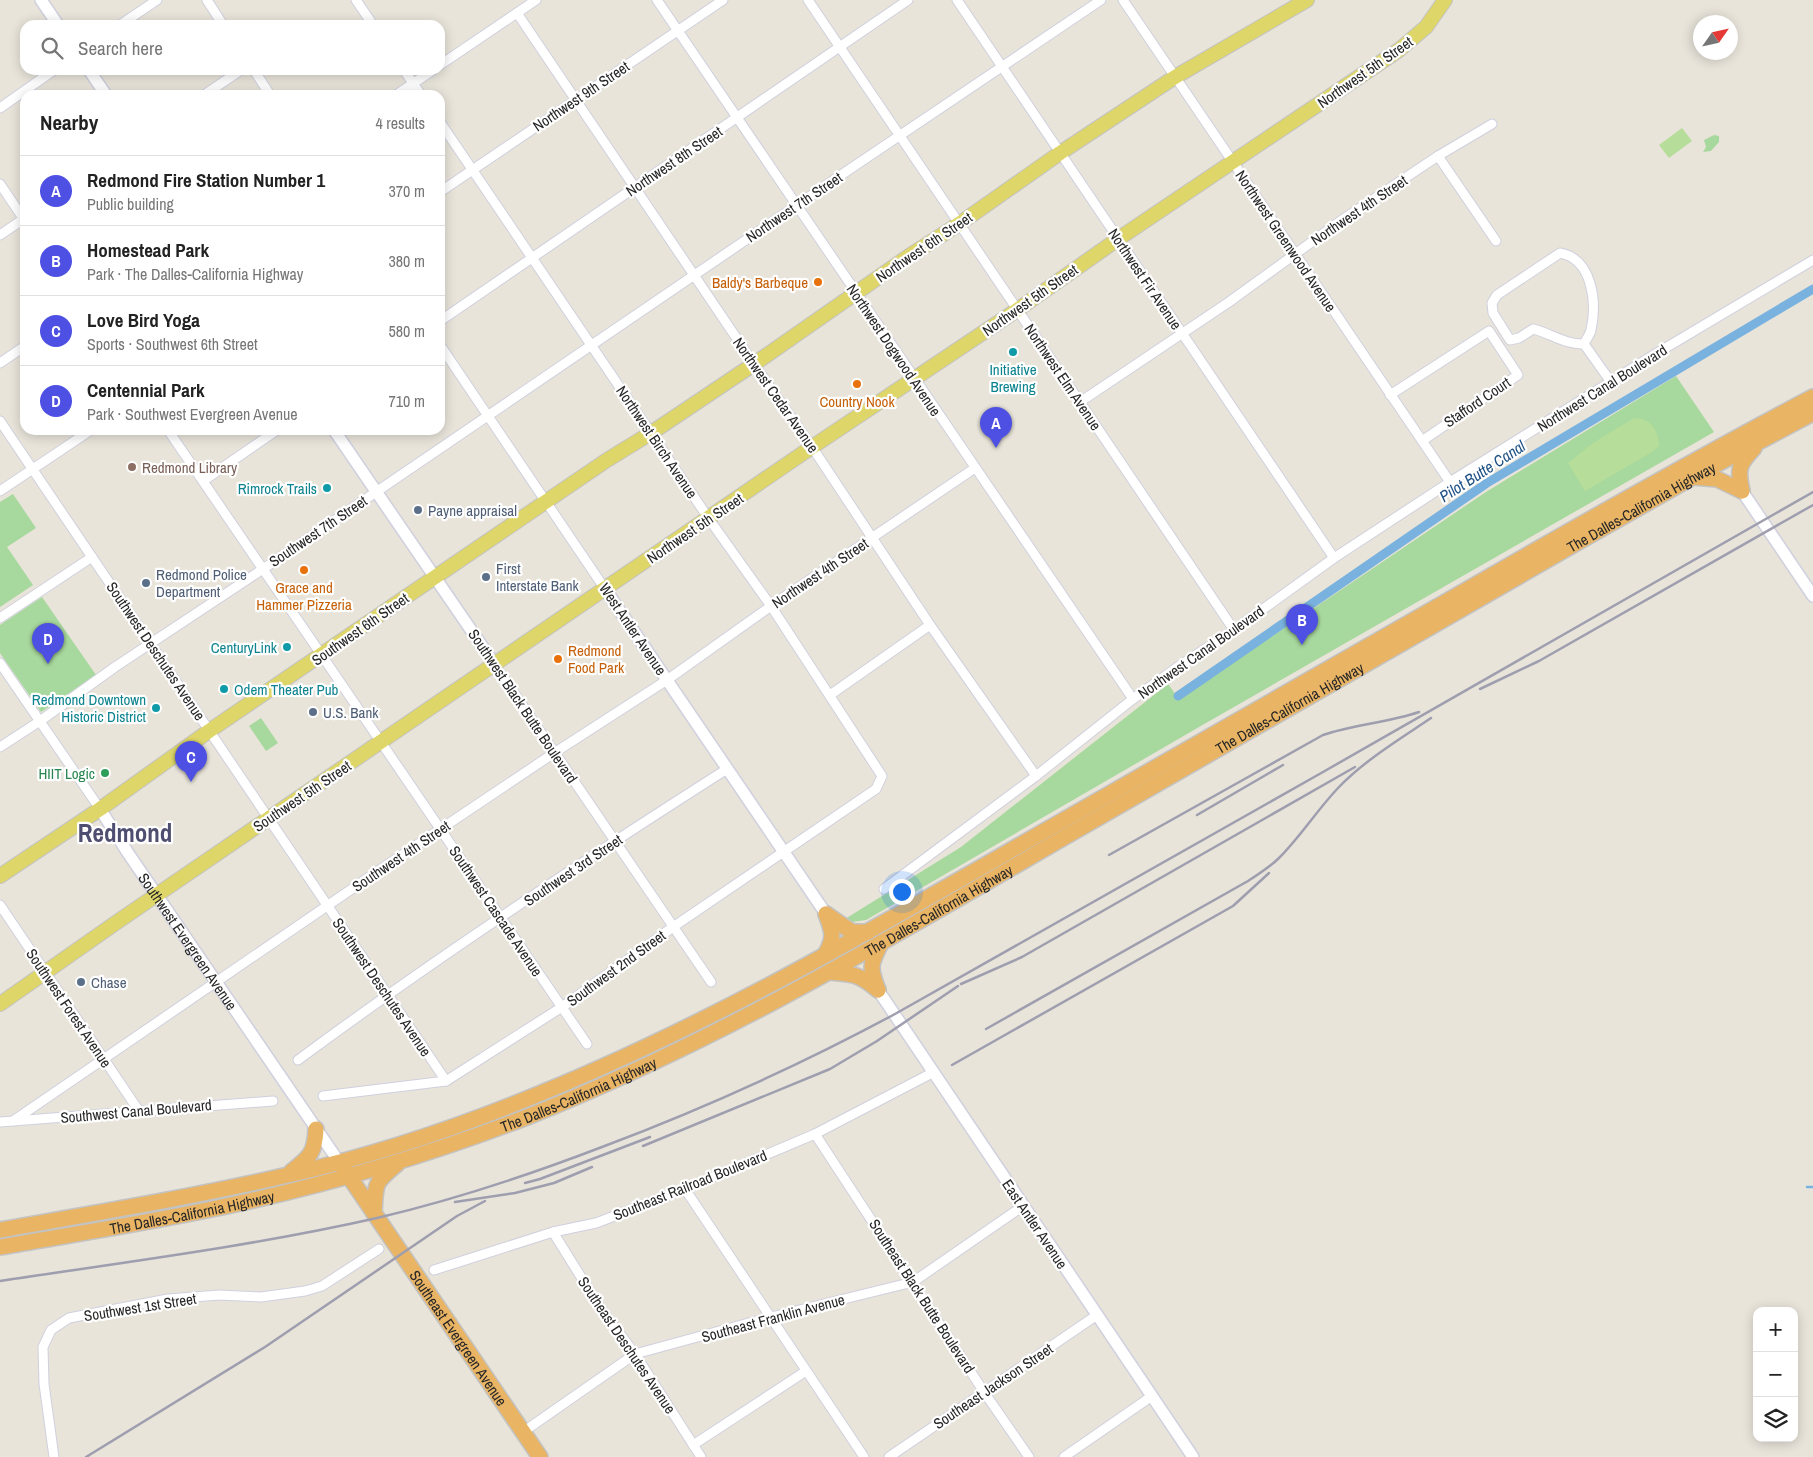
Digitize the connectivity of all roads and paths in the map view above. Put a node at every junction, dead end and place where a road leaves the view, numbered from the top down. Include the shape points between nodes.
1 (41, 0) edge
2 (157, 0) edge
3 (206, 0) edge
4 (356, 0) edge
5 (536, 0) edge
6 (657, 0) edge
7 (723, 0) edge
8 (808, 0) edge
9 (908, 0) edge
10 (957, 0) edge
11 (1101, 0) edge
12 (1123, 0) edge
13 (1306, 0) edge
14 (1445, 0) edge
15 (517, 13) junction
16 (55, 20) edge
17 (127, 20) edge
18 (220, 20) edge
19 (370, 20) edge
20 (678, 31) junction
21 (839, 46) junction
22 (445, 62) edge
23 (1002, 66) junction
24 (47, 75) edge
25 (92, 75) edge
26 (234, 75) edge
27 (257, 75) edge
28 (407, 75) edge
29 (425, 75) edge
30 (1175, 77) junction
31 (413, 83) junction
32 (26, 90) edge
33 (103, 90) edge
34 (211, 90) edge
35 (267, 90) edge
36 (403, 90) edge
37 (418, 90) edge
38 (20, 94) edge
39 (576, 100) junction
40 (0, 108) edge
41 (738, 118) junction
42 (1492, 124) dead end
43 (445, 129) edge
44 (900, 135) junction
45 (1060, 153) junction
46 (1438, 156) junction
47 (1233, 162) junction
48 (473, 169) junction
49 (0, 184) edge
50 (635, 188) junction
51 (445, 189) edge
52 (797, 206) junction
53 (20, 212) edge
54 (20, 222) edge
55 (959, 224) junction
56 (0, 235) edge
57 (1118, 239) junction
58 (1496, 241) dead end
59 (1294, 253) junction
60 (532, 258) junction
61 (1813, 260) edge
62 (695, 275) junction
63 (856, 293) junction
64 (1017, 310) junction
65 (445, 318) edge
66 (1182, 334) junction
67 (1584, 344) junction
68 (591, 345) junction
69 (20, 349) edge
70 (445, 352) edge
71 (0, 363) edge
72 (754, 364) junction
73 (914, 379) junction
74 (1611, 382) junction
75 (1390, 394) junction
76 (1813, 397) edge
77 (1080, 402) junction
78 (1813, 413) edge
79 (488, 416) junction
80 (0, 421) edge
81 (651, 433) junction
82 (84, 435) edge
83 (171, 435) edge
84 (270, 435) edge
85 (337, 435) edge
86 (1762, 439) junction
87 (1422, 441) junction
88 (812, 447) junction
89 (975, 468) junction
90 (33, 470) junction
91 (1693, 477) junction
92 (203, 481) junction
93 (1450, 482) junction
94 (0, 491) edge
95 (376, 491) junction
96 (1742, 491) junction
97 (546, 501) junction
98 (709, 519) junction
99 (872, 537) junction
100 (92, 557) junction
101 (1334, 558) junction
102 (263, 569) junction
103 (436, 577) junction
104 (605, 589) junction
105 (1813, 596) edge
106 (771, 606) junction
107 (0, 618) edge
108 (930, 625) junction
109 (1234, 630) junction
110 (150, 643) junction
111 (322, 655) junction
112 (0, 663) edge
113 (495, 665) junction
114 (667, 680) junction
115 (830, 695) junction
116 (1133, 699) junction
117 (40, 721) junction
118 (209, 731) junction
119 (381, 742) junction
120 (0, 747) edge
121 (554, 753) junction
122 (727, 769) junction
123 (1036, 776) junction
124 (876, 789) joint
125 (100, 810) junction
126 (268, 818) junction
127 (440, 829) junction
128 (614, 841) junction
129 (785, 851) junction
130 (0, 876) edge
131 (884, 889) dead end
132 (157, 895) junction
133 (0, 906) edge
134 (328, 906) junction
135 (826, 914) junction
136 (501, 918) junction
137 (673, 927) junction
138 (868, 932) junction
139 (882, 943) junction
140 (825, 955) junction
141 (830, 972) junction
142 (46, 973) junction
143 (216, 982) junction
144 (711, 982) dead end
145 (878, 990) junction
146 (387, 994) junction
147 (0, 1004) edge
148 (562, 1007) junction
149 (588, 1044) dead end
150 (104, 1060) junction
151 (298, 1060) dead end
152 (934, 1072) junction
153 (446, 1081) junction
154 (323, 1096) dead end
155 (272, 1101) dead end
156 (139, 1111) junction
157 (0, 1122) edge
158 (13, 1122) junction
159 (316, 1129) junction
160 (815, 1134) junction
161 (402, 1160) junction
162 (339, 1162) junction
163 (288, 1175) junction
164 (348, 1176) junction
165 (685, 1189) junction
166 (1023, 1206) junction
167 (375, 1216) junction
168 (0, 1230) edge
169 (553, 1232) junction
170 (0, 1247) edge
171 (379, 1249) dead end
172 (434, 1270) dead end
173 (913, 1282) junction
174 (1097, 1315) junction
175 (771, 1317) junction
176 (635, 1354) junction
177 (806, 1371) junction
178 (984, 1392) junction
179 (1152, 1396) junction
180 (523, 1432) junction
181 (693, 1445) junction
182 (54, 1457) edge
183 (540, 1457) edge
184 (701, 1457) edge
185 (864, 1457) edge
186 (889, 1457) edge
187 (1030, 1457) edge
188 (1064, 1457) edge
189 (1193, 1457) edge

1 - 16 street
2 - 17 street
3 - 18 street
4 - 19 street
5 - 15 street
6 - 20 street, Northwest Dogwood Avenue
7 - 20 street, Northwest 9th Street
8 - 21 street, Northwest Elm Avenue
9 - 21 street, Northwest 8th Street
10 - 23 street, Northwest Fir Avenue
11 - 23 street, Northwest 7th Street
12 - 30 street, Northwest Greenwood Avenue
13 - 30 main road, Northwest 6th Street
14 - 47 main road, Northwest 5th Street via 1426,27 1399,50
15 - 22 street
15 - 39 street, Northwest Cedar Avenue
20 - 39 street, Northwest 9th Street
20 - 41 street, Northwest Dogwood Avenue
21 - 41 street, Northwest 8th Street
21 - 44 street, Northwest Elm Avenue
23 - 44 street, Northwest 7th Street
23 - 45 street, Northwest Fir Avenue
24 - 32 street
25 - 33 street
26 - 34 street
27 - 35 street
28 - 31 street
29 - 31 street
30 - 45 main road, Northwest 6th Street
30 - 47 street, Northwest Greenwood Avenue
31 - 36 street
31 - 37 street
38 - 40 street
39 - 48 street, Northwest 9th Street
39 - 50 street, Northwest Cedar Avenue
41 - 50 street, Northwest 8th Street
41 - 52 street, Northwest Dogwood Avenue
42 - 46 street, Northwest 4th Street
43 - 48 street, Northwest Birch Avenue
44 - 52 street, Northwest 7th Street
44 - 55 street, Northwest Elm Avenue
45 - 55 main road, Northwest 6th Street
45 - 57 street, Northwest Fir Avenue
46 - 58 street
46 - 59 street, Northwest 4th Street
47 - 57 main road, Northwest 5th Street
47 - 59 street, Northwest Greenwood Avenue
48 - 51 street, Northwest 9th Street
48 - 60 street, Northwest Birch Avenue
49 - 53 street
50 - 60 street, Northwest 8th Street
50 - 62 street, Northwest Cedar Avenue
52 - 62 street, Northwest 7th Street
52 - 63 street, Northwest Dogwood Avenue
54 - 56 street
55 - 63 main road, Northwest 6th Street
55 - 64 street, Northwest Elm Avenue
57 - 64 main road, Northwest 5th Street
57 - 66 street, Northwest Fir Avenue
59 - 66 street, Northwest 4th Street
59 - 75 street, Northwest Greenwood Avenue
60 - 65 street, Northwest 8th Street
60 - 68 street, Northwest Birch Avenue
61 - 74 street, Northwest Canal Boulevard
62 - 68 street, Northwest 7th Street
62 - 72 street, Northwest Cedar Avenue
63 - 72 main road, Northwest 6th Street
63 - 73 street, Northwest Dogwood Avenue
64 - 73 main road, Northwest 5th Street
64 - 77 street, Northwest Elm Avenue
66 - 77 street, Northwest 4th Street
66 - 101 street, Northwest Fir Avenue
67 - 67 street via 1591,331 1591,281 1579,263 1567,254 1560,252 1497,295 1492,303 1493,313 1510,340 1533,329 1573,344
67 - 74 street
68 - 79 street, Northwest 7th Street
68 - 81 street, Northwest Birch Avenue
69 - 71 street
70 - 79 street, West Antler Avenue
72 - 81 main road, Northwest 6th Street
72 - 88 street, Northwest Cedar Avenue
73 - 88 main road, Northwest 5th Street
73 - 89 street, Northwest Dogwood Avenue
74 - 93 street, Northwest Canal Boulevard
75 - 87 street, Northwest Greenwood Avenue
75 - 87 street, Stafford Court via 1489,332 1518,375
76 - 138 highway, The Dalles-California Highway via 1573,529
77 - 109 street, Northwest Elm Avenue
78 - 86 highway, The Dalles-California Highway
79 - 95 street, Southwest 7th Street
79 - 97 street, West Antler Avenue
80 - 90 street, Southwest Deschutes Avenue
81 - 97 main road, Northwest 6th Street
81 - 98 street, Northwest Birch Avenue
82 - 90 street
83 - 92 street, Southwest Cascade Avenue
84 - 92 street
85 - 95 street, Southwest Black Butte Boulevard
86 - 91 highway, The Dalles-California Highway
86 - 96 highway via 1740,463 1738,476
87 - 93 street, Northwest Greenwood Avenue
88 - 98 main road, Northwest 5th Street
88 - 99 street, Northwest Cedar Avenue
89 - 99 street, Northwest 4th Street
89 - 116 street, Northwest Dogwood Avenue
90 - 94 street
90 - 100 street, Southwest Deschutes Avenue
91 - 96 highway via 1717,479
91 - 139 highway, The Dalles-California Highway
92 - 102 street, Southwest Cascade Avenue
93 - 101 street, Northwest Canal Boulevard
95 - 102 street, Southwest 7th Street
95 - 103 street, Southwest Black Butte Boulevard
96 - 105 street
97 - 103 main road, Southwest 6th Street
97 - 104 street, West Antler Avenue
98 - 104 main road, Northwest 5th Street
98 - 106 street, Northwest Birch Avenue
99 - 106 street, Northwest 4th Street
99 - 108 street, Northwest Cedar Avenue
100 - 107 street
100 - 110 street, Southwest Deschutes Avenue
101 - 109 street, Northwest Canal Boulevard
102 - 110 street, Southwest 7th Street
102 - 111 street, Southwest Cascade Avenue
103 - 111 main road, Southwest 6th Street
103 - 113 street, Southwest Black Butte Boulevard
104 - 113 main road, Southwest 5th Street
104 - 114 street, West Antler Avenue
106 - 114 street, Northwest 4th Street
106 - 115 street, Northwest Birch Avenue
108 - 115 street
108 - 123 street, Northwest Cedar Avenue
109 - 116 street, Northwest Canal Boulevard
110 - 117 street, Southwest 7th Street
110 - 118 street, Southwest Deschutes Avenue
111 - 118 main road, Southwest 6th Street
111 - 119 street, Southwest Cascade Avenue
112 - 117 street, Southwest Evergreen Avenue
113 - 119 main road, Southwest 5th Street
113 - 121 street, Southwest Black Butte Boulevard
114 - 121 street, Southwest 4th Street
114 - 122 street, West Antler Avenue
115 - 124 street, Northwest Birch Avenue via 882,776
116 - 123 street, Northwest Canal Boulevard
117 - 120 street, Southwest 7th Street
117 - 125 street, Southwest Evergreen Avenue
118 - 125 main road, Southwest 6th Street
118 - 126 street, Southwest Deschutes Avenue
119 - 126 main road, Southwest 5th Street
119 - 127 street, Southwest Cascade Avenue
121 - 127 street, Southwest 4th Street
121 - 128 street, Southwest Black Butte Boulevard
122 - 128 street, Southwest 3rd Street
122 - 129 street, West Antler Avenue
123 - 131 street, Northwest Canal Boulevard
124 - 129 street, Southwest 2nd Street
125 - 130 main road, Southwest 6th Street
125 - 132 street, Southwest Evergreen Avenue
126 - 132 main road, Southwest 5th Street
126 - 134 street, Southwest Deschutes Avenue
127 - 134 street, Southwest 4th Street
127 - 136 street, Southwest Cascade Avenue
128 - 136 street, Southwest 3rd Street
128 - 137 street, Southwest Black Butte Boulevard
129 - 135 street, West Antler Avenue
129 - 137 street, Southwest 2nd Street
132 - 142 main road, Southwest 5th Street
132 - 143 street, Southwest Evergreen Avenue
133 - 142 street, Southwest Forest Avenue
134 - 143 street, Southwest 4th Street
134 - 146 street, Southwest Deschutes Avenue
135 - 138 highway via 852,932
135 - 140 highway via 833,934
136 - 146 street, Southwest 3rd Street
136 - 148 street, Southwest Cascade Avenue
137 - 144 street, Southwest Black Butte Boulevard
137 - 148 street, Southwest 2nd Street
138 - 140 highway, The Dalles-California Highway
139 - 141 highway, The Dalles-California Highway
139 - 145 highway via 871,966
140 - 162 highway, The Dalles-California Highway via 680,1032 578,1078 456,1125
141 - 145 highway via 856,974
141 - 161 highway, The Dalles-California Highway via 696,1042 584,1094
142 - 147 main road, Southwest 5th Street
142 - 150 street, Southwest Forest Avenue
143 - 150 street, Southwest 4th Street
143 - 159 street, Southwest Evergreen Avenue
145 - 152 street, East Antler Avenue
146 - 151 street, Southwest 3rd Street
146 - 153 street, Southwest Deschutes Avenue
148 - 149 street, Southwest Cascade Avenue
148 - 153 street, Southwest 2nd Street
150 - 156 street, Southwest Forest Avenue
150 - 158 street, Southwest 4th Street
152 - 160 street, Southeast Railroad Boulevard
152 - 166 street, East Antler Avenue
153 - 154 street
155 - 156 street, Southwest Canal Boulevard
156 - 158 street, Southwest Canal Boulevard
157 - 158 street, Southwest Canal Boulevard
159 - 162 street, Southwest Evergreen Avenue
159 - 163 highway via 309,1158
160 - 165 street, Southeast Railroad Boulevard
160 - 173 street, Southeast Black Butte Boulevard
161 - 164 highway, The Dalles-California Highway
161 - 167 highway via 376,1185
162 - 163 highway, The Dalles-California Highway
162 - 164 highway, Southwest Evergreen Avenue
163 - 168 highway, The Dalles-California Highway via 154,1204
164 - 167 highway, Southwest Evergreen Avenue
164 - 170 highway, The Dalles-California Highway via 208,1210
165 - 169 street, Southeast Railroad Boulevard via 596,1223
165 - 175 street
166 - 173 street, Southeast Franklin Avenue
166 - 174 street, East Antler Avenue
167 - 180 highway, Southeast Evergreen Avenue
169 - 172 street, Southeast Railroad Boulevard
169 - 176 street, Southeast Deschutes Avenue via 599,1306
171 - 182 street, Southwest 1st Street via 322,1286 305,1292 262,1297 219,1295 168,1299 69,1318 51,1330 43,1347
173 - 175 street, Southeast Franklin Avenue
173 - 178 street, Southeast Black Butte Boulevard
174 - 178 street, Southeast Jackson Street
174 - 179 street, East Antler Avenue
175 - 176 street, Southeast Franklin Avenue
175 - 177 street
176 - 180 street, Southeast Franklin Avenue
176 - 181 street, Southeast Deschutes Avenue
177 - 181 street
177 - 185 street
178 - 186 street, Southeast Jackson Street
178 - 187 street, Southeast Black Butte Boulevard
179 - 188 street
179 - 189 street, East Antler Avenue
180 - 183 highway, Southeast Evergreen Avenue
181 - 184 street, Southeast Deschutes Avenue

